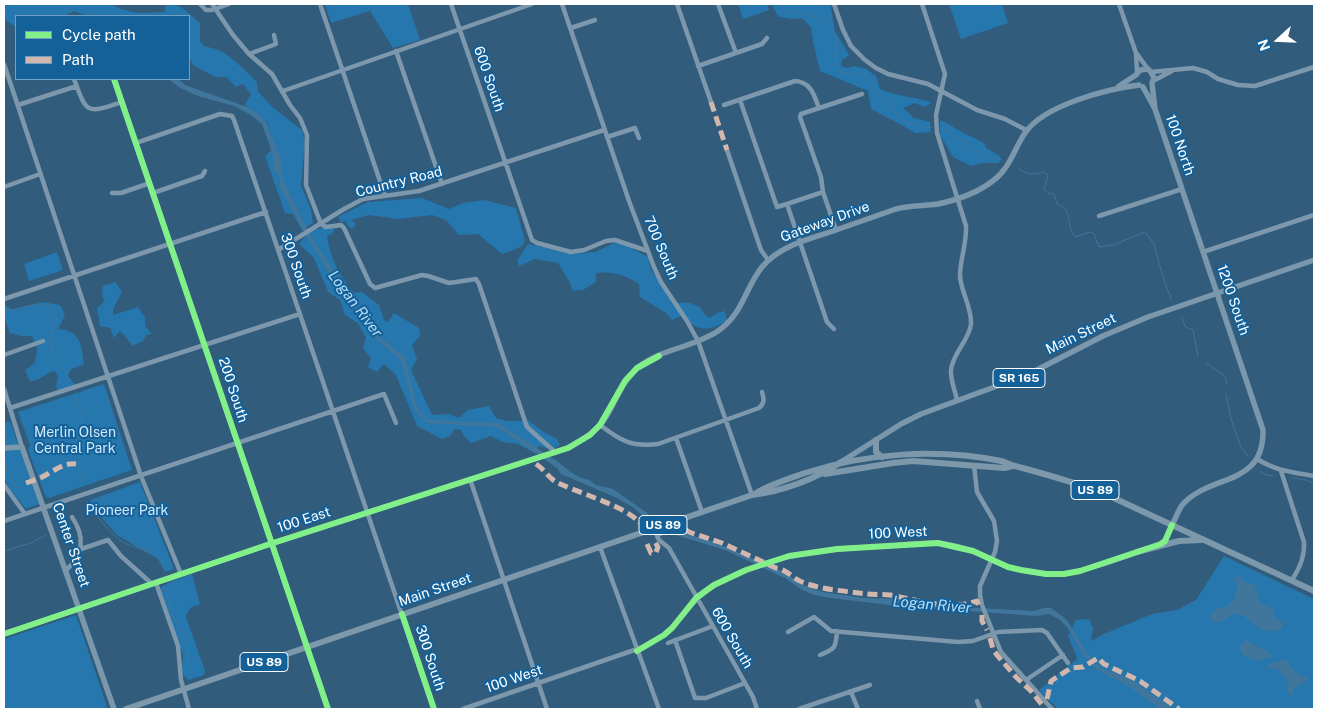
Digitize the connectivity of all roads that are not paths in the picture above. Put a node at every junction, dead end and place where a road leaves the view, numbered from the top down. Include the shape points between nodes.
1 (200, 4) edge
2 (212, 4) edge
3 (229, 4) edge
4 (320, 4) edge
5 (451, 4) edge
6 (532, 4) edge
7 (562, 4) edge
8 (677, 4) edge
9 (718, 4) edge
10 (834, 4) edge
11 (922, 4) edge
12 (1120, 4) edge
13 (215, 9) junction
14 (595, 20) dead end
15 (571, 28) junction
16 (460, 30) junction
17 (274, 35) dead end
18 (767, 38) dead end
19 (396, 51) junction
20 (1136, 52) junction
21 (736, 53) junction
22 (249, 54) junction
23 (4, 64) edge
24 (698, 66) junction
25 (1314, 67) edge
26 (342, 70) junction
27 (1173, 70) junction
28 (1150, 71) junction
29 (1137, 74) junction
30 (74, 80) edge
31 (114, 80) edge
32 (1153, 82) junction
33 (77, 86) junction
34 (1141, 86) junction
35 (1117, 87) junction
36 (282, 91) junction
37 (942, 91) junction
38 (862, 94) dead end
39 (740, 100) junction
40 (122, 102) junction
41 (711, 102) dead end
42 (18, 105) junction
43 (724, 105) dead end
44 (819, 108) junction
45 (1155, 110) junction
46 (604, 130) junction
47 (1026, 130) junction
48 (607, 137) junction
49 (639, 138) dead end
50 (136, 142) junction
51 (727, 150) dead end
52 (506, 162) junction
53 (205, 171) dead end
54 (40, 174) junction
55 (150, 183) junction
56 (442, 184) junction
57 (4, 187) edge
58 (1182, 189) junction
59 (823, 192) junction
60 (112, 193) dead end
61 (153, 193) junction
62 (385, 196) junction
63 (958, 198) junction
64 (787, 204) junction
65 (266, 212) junction
66 (1314, 215) edge
67 (1099, 216) dead end
68 (321, 224) junction
69 (836, 230) junction
70 (800, 242) junction
71 (171, 244) junction
72 (278, 250) junction
73 (648, 251) junction
74 (1203, 252) junction
75 (768, 260) junction
76 (1314, 260) edge
77 (76, 276) junction
78 (1217, 293) junction
79 (4, 300) edge
80 (300, 314) junction
81 (834, 328) dead end
82 (43, 341) dead end
83 (698, 341) junction
84 (204, 344) junction
85 (4, 355) edge
86 (108, 376) junction
87 (4, 389) edge
88 (762, 392) dead end
89 (957, 400) junction
90 (10, 408) junction
91 (333, 411) junction
92 (726, 420) junction
93 (396, 423) dead end
94 (600, 425) junction
95 (676, 438) junction
96 (876, 440) junction
97 (237, 444) junction
98 (22, 447) junction
99 (4, 448) edge
100 (555, 452) junction
101 (882, 457) junction
102 (1257, 459) junction
103 (841, 462) junction
104 (974, 465) junction
105 (1013, 466) junction
106 (1281, 471) junction
107 (824, 474) junction
108 (142, 476) junction
109 (1314, 476) edge
110 (470, 479) junction
111 (4, 485) edge
112 (752, 495) junction
113 (44, 508) junction
114 (702, 512) junction
115 (368, 513) junction
116 (25, 514) junction
117 (72, 517) dead end
118 (4, 521) edge
119 (1172, 525) junction
120 (654, 529) junction
121 (1206, 540) junction
122 (271, 544) junction
123 (600, 547) junction
124 (81, 549) junction
125 (1137, 552) junction
126 (992, 560) junction
127 (66, 570) junction
128 (179, 574) junction
129 (503, 580) junction
130 (1292, 580) junction
131 (156, 582) junction
132 (1314, 591) edge
133 (696, 598) junction
134 (79, 608) junction
135 (402, 614) junction
136 (713, 626) junction
137 (788, 632) dead end
138 (837, 632) junction
139 (993, 633) junction
140 (4, 634) edge
141 (675, 640) junction
142 (668, 643) dead end
143 (306, 647) junction
144 (636, 651) junction
145 (820, 655) dead end
146 (1063, 655) junction
147 (1068, 662) dead end
148 (1026, 680) junction
149 (745, 683) junction
150 (538, 684) junction
151 (870, 685) dead end
152 (183, 690) junction
153 (851, 692) junction
154 (977, 701) dead end
155 (114, 709) edge
156 (126, 709) edge
157 (189, 709) edge
158 (328, 709) edge
159 (434, 709) edge
160 (463, 709) edge
161 (547, 709) edge
162 (659, 709) edge
163 (757, 709) edge
164 (799, 709) edge
165 (858, 709) edge
166 (980, 709) edge
167 (1051, 709) edge

1 - 13 street via 206,10
2 - 13 street
3 - 13 street
4 - 26 street
5 - 16 street, 600 South
6 - 16 street
7 - 15 street, 700 South
8 - 24 street
9 - 21 street
10 - 37 street via 851,46 865,60 888,74 916,80
11 - 37 street via 945,74
12 - 20 street
13 - 22 street
14 - 15 street
15 - 46 street, 700 South
16 - 19 street
16 - 52 street, 600 South
17 - 22 street via 276,44
18 - 21 street via 762,44
19 - 26 street
19 - 56 street
20 - 28 street
20 - 29 street
21 - 24 street
22 - 36 street via 272,74
23 - 42 street
24 - 41 street
25 - 27 street via 1255,86 1238,85 1193,68
26 - 36 street
26 - 62 street
27 - 28 street
27 - 32 street
28 - 29 main road via 1144,69
28 - 32 main road, 100 North
29 - 34 main road, 100 North
29 - 35 main road, Gateway Drive
30 - 33 street
31 - 40 street, 200 South
32 - 34 main road, Gateway Drive
32 - 45 main road, 100 North
33 - 40 street via 83,104 89,109
33 - 42 street
34 - 35 main road, Gateway Drive
34 - 45 main road, 100 North
35 - 47 main road, Gateway Drive via 1056,109
36 - 68 street via 307,135 306,185
37 - 47 street
37 - 63 street via 936,116 937,133
38 - 44 street
39 - 43 street
39 - 44 street via 795,81 802,82 813,92
39 - 64 street via 777,207
40 - 50 street, 200 South
42 - 54 street
44 - 59 street via 800,115
45 - 58 main road, 100 North
46 - 48 street, 700 South
46 - 52 street, Country Road
47 - 63 main road, Gateway Drive via 1004,172 987,185
48 - 49 street via 635,128
48 - 73 street, 700 South
50 - 55 street, 200 South
50 - 65 street, 300 South via 220,114 232,116
51 - 75 street via 761,250
52 - 56 street, Country Road
52 - 73 street, 600 South via 532,240 571,252 615,240
53 - 61 street via 202,176
54 - 57 street
54 - 77 street
55 - 60 street
55 - 61 street, 200 South
56 - 62 street, Country Road via 408,194
58 - 67 street
58 - 74 main road, 1200 South
59 - 64 street
59 - 69 street
61 - 71 street, 200 South
62 - 68 street, Country Road via 364,199
63 - 69 main road, Gateway Drive via 937,204 907,206
63 - 89 street via 967,234 960,266 961,281 971,323 951,369
64 - 70 street
65 - 71 street
65 - 72 street, 300 South
66 - 74 street
68 - 72 street, Country Road
68 - 100 street via 326,227 340,224 344,228 370,284 375,288 422,275 449,284 476,279 527,426
69 - 70 main road, Gateway Drive
70 - 75 main road, Gateway Drive
70 - 81 street via 828,322
71 - 77 street
71 - 84 street, 200 South
72 - 80 street, 300 South
73 - 83 street, 700 South via 661,282
74 - 78 main road, 1200 South
75 - 83 main road, Gateway Drive via 731,321
76 - 78 main road, Main Street / SR 165
77 - 79 street
77 - 86 street
78 - 89 main road, Main Street / SR 165 via 1148,317 1027,375
78 - 102 main road, 1200 South via 1263,430
80 - 84 street
80 - 91 street, 300 South
82 - 85 street
83 - 92 street, 700 South
83 - 94 main road, Gateway Drive via 637,368 625,381
84 - 86 street
84 - 97 street, 200 South
86 - 90 street
86 - 108 street
87 - 90 street, Center Street
88 - 92 street via 764,400 759,408
89 - 96 main road, Main Street / SR 165 via 901,424
90 - 98 street, Center Street
91 - 93 street via 384,394
91 - 97 street
91 - 115 street, 300 South
92 - 95 street
92 - 112 street, 700 South
94 - 95 street via 634,445 658,444
94 - 100 main road, Gateway Drive via 578,442
95 - 114 street
96 - 101 highway via 876,452
96 - 103 main road, Main Street / SR 165
97 - 108 street
97 - 122 street, 200 South
98 - 99 main road
98 - 113 main road, Center Street
100 - 110 main road, 100 East
101 - 103 highway, US 89
101 - 105 highway, US 89 via 947,455 1003,461
102 - 106 street
102 - 119 main road, 100 West via 1242,474 1188,500 1181,506
103 - 107 highway, Main Street / US 89
103 - 112 highway, Main Street / US 89 via 765,487
104 - 105 highway, US 89
104 - 107 highway, US 89 via 913,461
104 - 126 street via 977,492 994,521 996,531
105 - 119 highway, US 89 via 1076,482
106 - 109 street
106 - 130 street via 1304,542 1302,562
107 - 112 highway, Main Street / US 89 via 768,493
108 - 113 street
108 - 128 street
110 - 115 main road, 100 East
110 - 129 street
111 - 116 street
112 - 114 highway, Main Street / US 89
113 - 116 street
113 - 127 main road, Center Street
114 - 120 highway, Main Street / US 89
115 - 122 main road, 100 East
115 - 135 street, 300 South
116 - 118 street
117 - 124 street via 77,525
119 - 121 highway, US 89
119 - 125 street, 100 West via 1165,541
120 - 123 highway, Main Street / US 89
120 - 133 street, 600 South
121 - 125 highway via 1179,541
121 - 130 highway, US 89
122 - 128 main road, 100 East
122 - 143 street, 200 South
123 - 129 highway, Main Street / US 89
123 - 144 street
124 - 127 street
124 - 131 street via 108,540 121,556
125 - 126 street, 100 West via 1080,572 1064,574 1022,570
126 - 133 street, 100 West via 973,551 938,543 837,549 789,556 746,570 718,582
126 - 139 street via 980,586 980,595
127 - 134 main road, Center Street
128 - 131 main road, 100 East
129 - 135 highway, Main Street / US 89
129 - 150 street
130 - 132 highway, US 89
131 - 134 main road, 100 East
131 - 152 street via 178,646
133 - 136 street, 600 South
133 - 144 street, 100 West via 672,628
134 - 140 main road, 100 East
134 - 155 main road, Center Street
135 - 143 highway, Main Street / US 89
135 - 159 street, 300 South
136 - 141 street
136 - 149 street, 600 South
137 - 138 street via 814,616 827,629
138 - 139 street via 958,642 973,641
138 - 145 street via 832,650
139 - 146 street via 1044,631
139 - 148 street via 1001,652
141 - 142 street
141 - 149 street via 695,698 706,698
143 - 152 highway, Main Street / US 89
143 - 158 street, 200 South
144 - 150 street, 100 West
144 - 162 street
146 - 147 street
146 - 148 street
148 - 167 street
149 - 163 street, 600 South
150 - 160 street, 100 West
150 - 161 street
151 - 153 street
152 - 156 highway, Main Street / US 89
152 - 157 street
153 - 164 street
153 - 165 street
154 - 166 street

